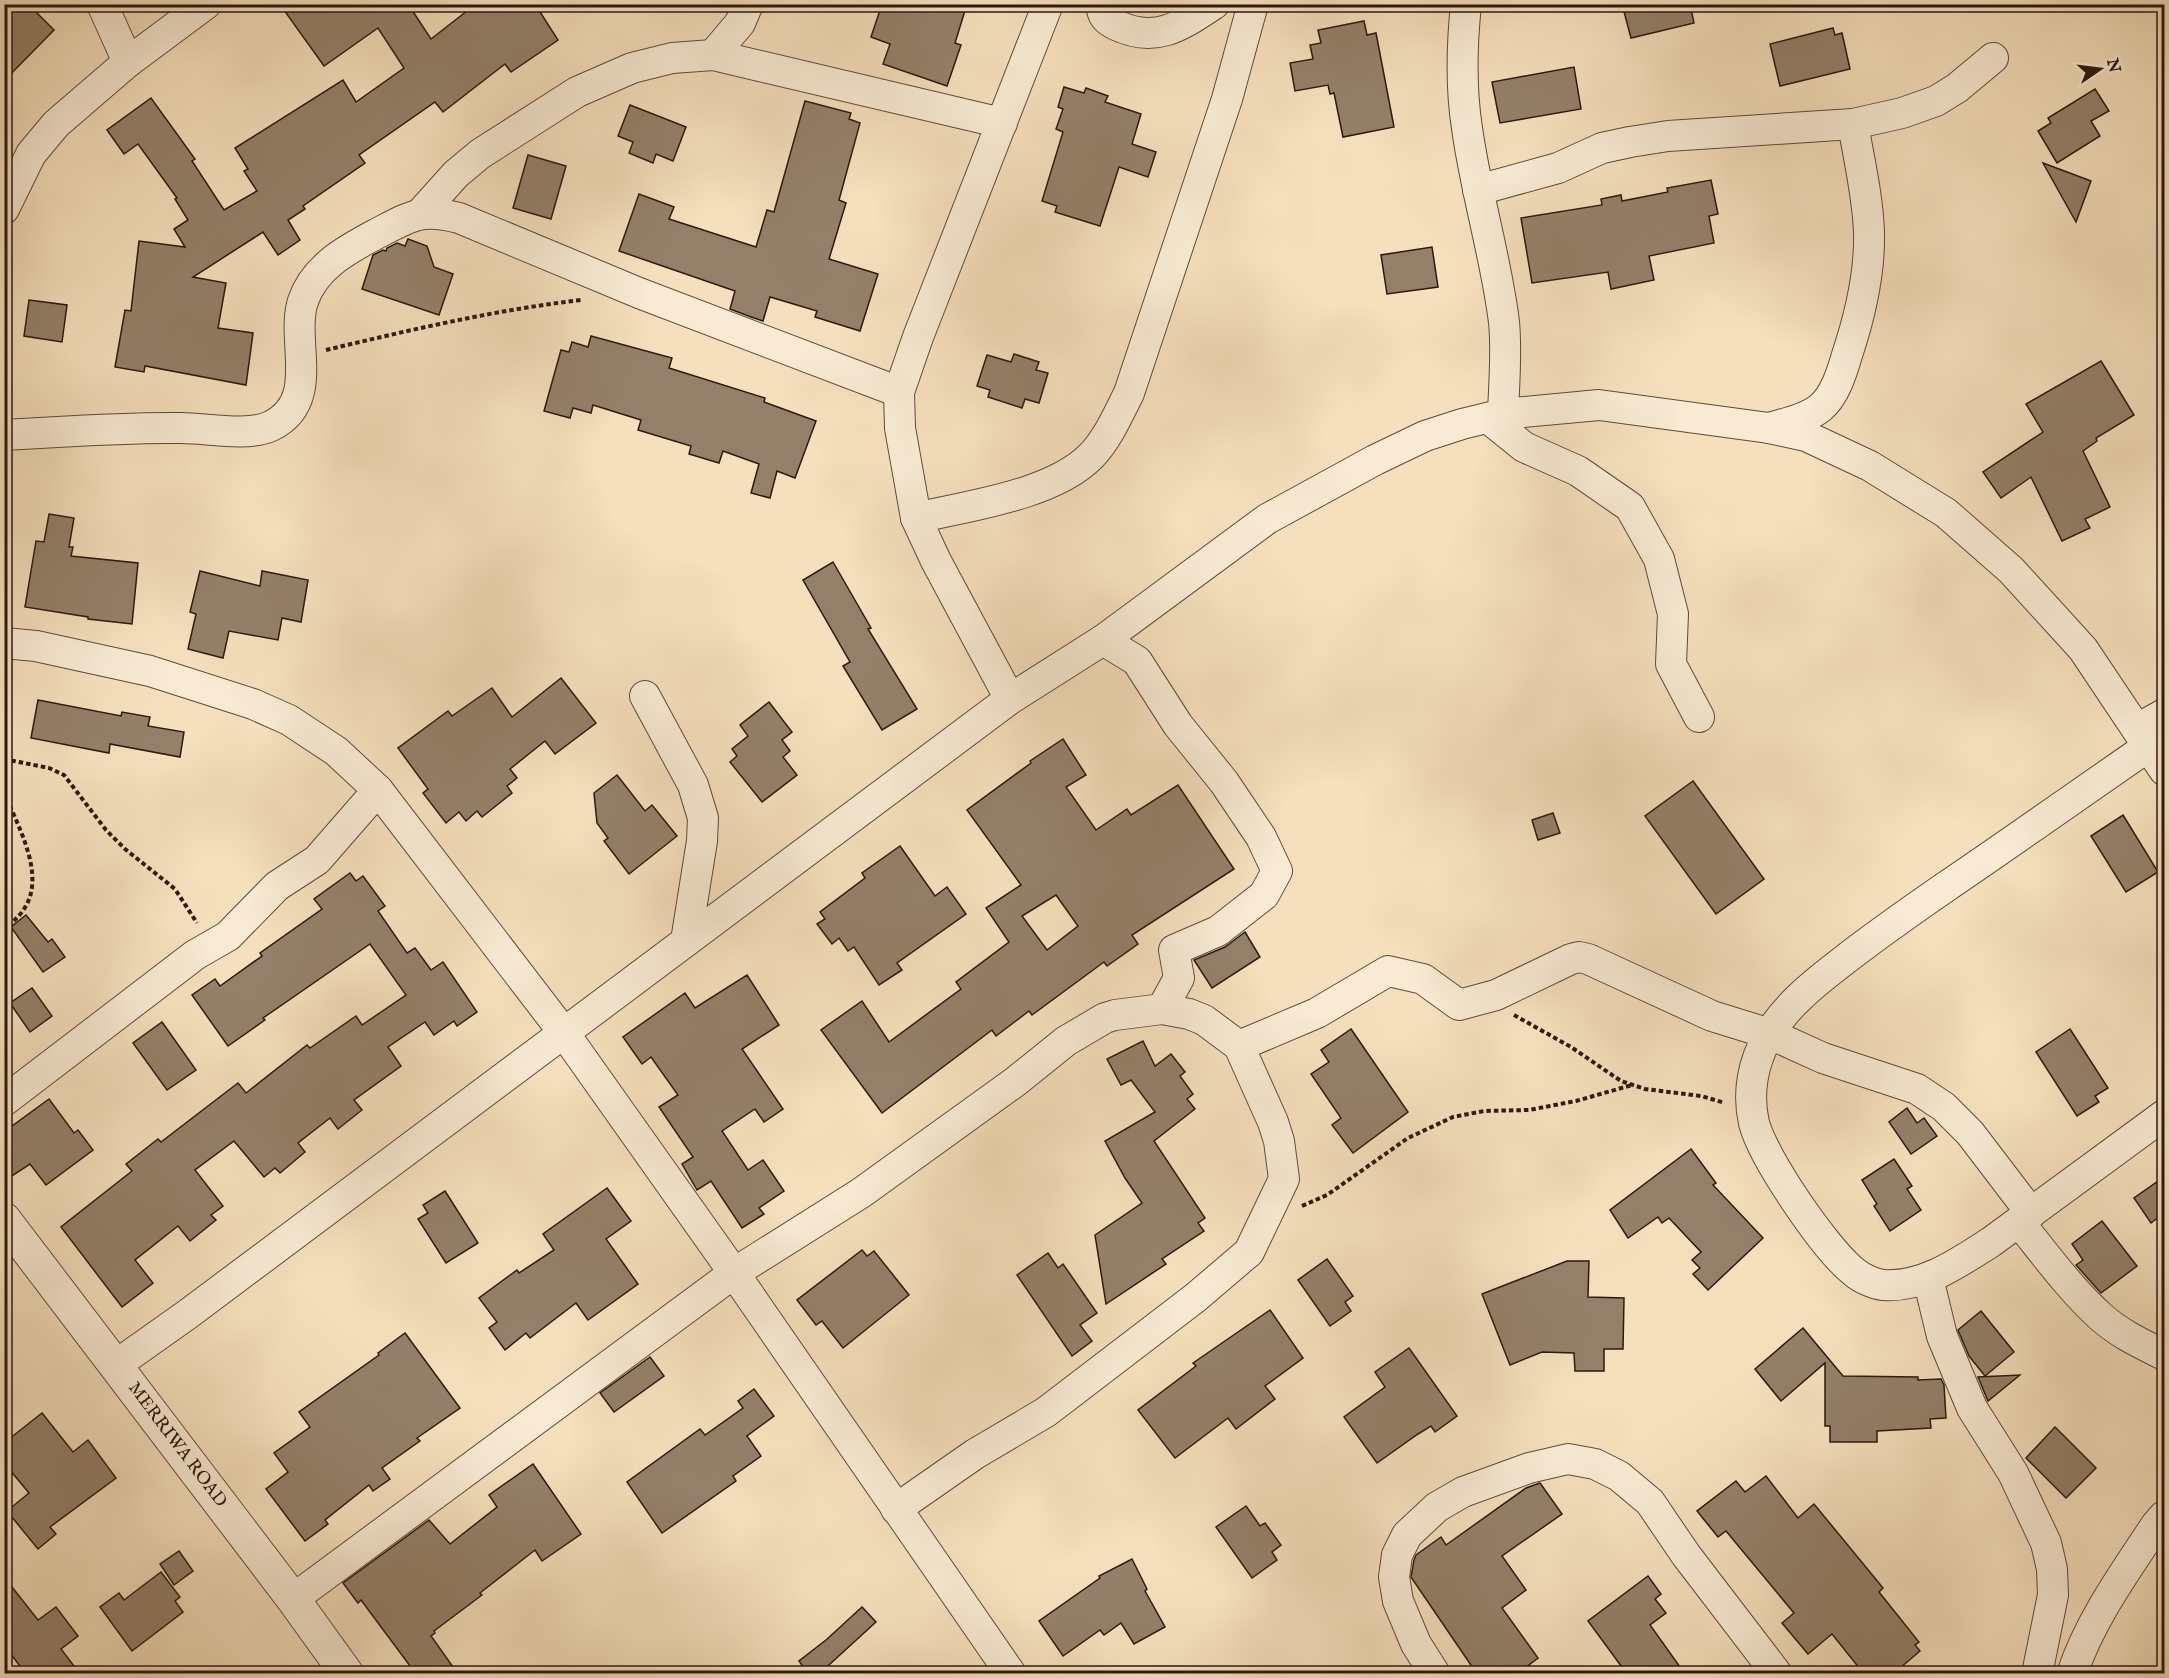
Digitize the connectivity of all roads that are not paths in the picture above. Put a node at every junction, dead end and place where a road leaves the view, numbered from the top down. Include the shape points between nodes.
1 (102, 4) edge
2 (206, 4) edge
3 (748, 4) edge
4 (1048, 4) edge
5 (1101, 4) edge
6 (1214, 4) edge
7 (1253, 4) edge
8 (1466, 4) edge
9 (713, 55) junction
10 (1993, 58) dead end
11 (128, 62) junction
12 (1002, 123) junction
13 (1853, 124) junction
14 (1478, 190) junction
15 (4, 209) edge
16 (421, 213) junction
17 (899, 392) junction
18 (1495, 416) junction
19 (1769, 428) junction
20 (4, 435) edge
21 (916, 518) junction
22 (1103, 639) junction
23 (4, 643) edge
24 (645, 696) dead end
25 (1010, 699) junction
26 (2164, 714) edge
27 (1698, 717) dead end
28 (2150, 748) edge
29 (378, 790) junction
30 (686, 941) junction
31 (1162, 1009) junction
32 (564, 1033) junction
33 (1770, 1034) junction
34 (1239, 1046) junction
35 (4, 1101) edge
36 (2164, 1115) edge
37 (2025, 1217) junction
38 (4, 1219) edge
39 (734, 1273) junction
40 (1928, 1278) junction
41 (2164, 1355) edge
42 (116, 1365) junction
43 (896, 1509) junction
44 (2164, 1516) edge
45 (292, 1599) junction
46 (346, 1674) edge
47 (1011, 1674) edge
48 (1435, 1674) edge
49 (1777, 1674) edge
50 (2037, 1674) edge
51 (2072, 1674) edge

1 - 11 street
2 - 11 street
3 - 9 street via 734,31
4 - 12 street
5 - 6 street via 1101,12 1108,21 1143,34 1185,24
7 - 21 street via 1202,174 1129,393 1114,422 1091,456 1061,477 1037,488
8 - 14 street via 1467,127
9 - 12 street
9 - 16 street via 672,58 632,68 577,92 480,154
10 - 13 street via 1936,101
11 - 15 street via 56,124 32,154
12 - 17 street
13 - 14 street via 1630,142 1602,148 1558,168
13 - 19 street via 1869,232 1867,277 1857,324 1828,399 1804,417
14 - 18 street via 1504,325 1505,359
16 - 17 street via 459,218 639,293
16 - 20 street via 350,247 328,263 313,282 303,302 302,376 296,399 286,415 271,426 251,431 126,428
17 - 21 street via 901,437
18 - 19 street via 1599,405
18 - 22 street via 1425,436 1267,519
18 - 27 street via 1524,447 1578,471 1630,507 1659,559 1673,614 1671,664
19 - 28 street via 1806,436 1870,466 1946,513 2011,570 2083,649
21 - 25 street
22 - 25 street
22 - 31 street via 1137,661 1178,725 1224,782 1261,837 1277,871 1264,895 1218,931 1174,950 1179,978
23 - 29 street via 150,670 253,704 289,720 336,751
24 - 30 street via 693,785 703,818
25 - 30 street
26 - 28 street
28 - 33 street via 1875,936 1818,981 1784,1013
29 - 32 street
29 - 35 street via 317,860 277,886 228,936 157,984
30 - 32 street
31 - 34 street via 1204,1020
31 - 39 street via 1114,1015 1066,1041 861,1193
32 - 39 street
32 - 42 street
33 - 34 street via 1712,1016 1584,958 1571,959 1518,985 1459,1005 1423,979 1388,971 1317,1013
33 - 37 street via 1823,1058 1917,1089 1944,1107 1970,1133
33 - 40 street via 1761,1050 1750,1093 1754,1125 1778,1171 1815,1228 1856,1275 1880,1285
34 - 43 street via 1273,1122 1284,1179 1249,1252 1046,1412 975,1454
36 - 37 street
37 - 40 street via 1961,1262
37 - 41 street via 2066,1281 2102,1318 2131,1339
38 - 42 street, MERRIWA ROAD
39 - 43 street
39 - 45 street
40 - 50 street via 1942,1336 1972,1408 2013,1473 2046,1543 2053,1595
42 - 45 street, MERRIWA ROAD
43 - 47 street
44 - 51 street via 2111,1593
45 - 46 street, MERRIWA ROAD
48 - 49 street via 1416,1644 1398,1601 1394,1577 1397,1555 1407,1535 1437,1507 1462,1492 1568,1459 1595,1464 1619,1476 1650,1502

